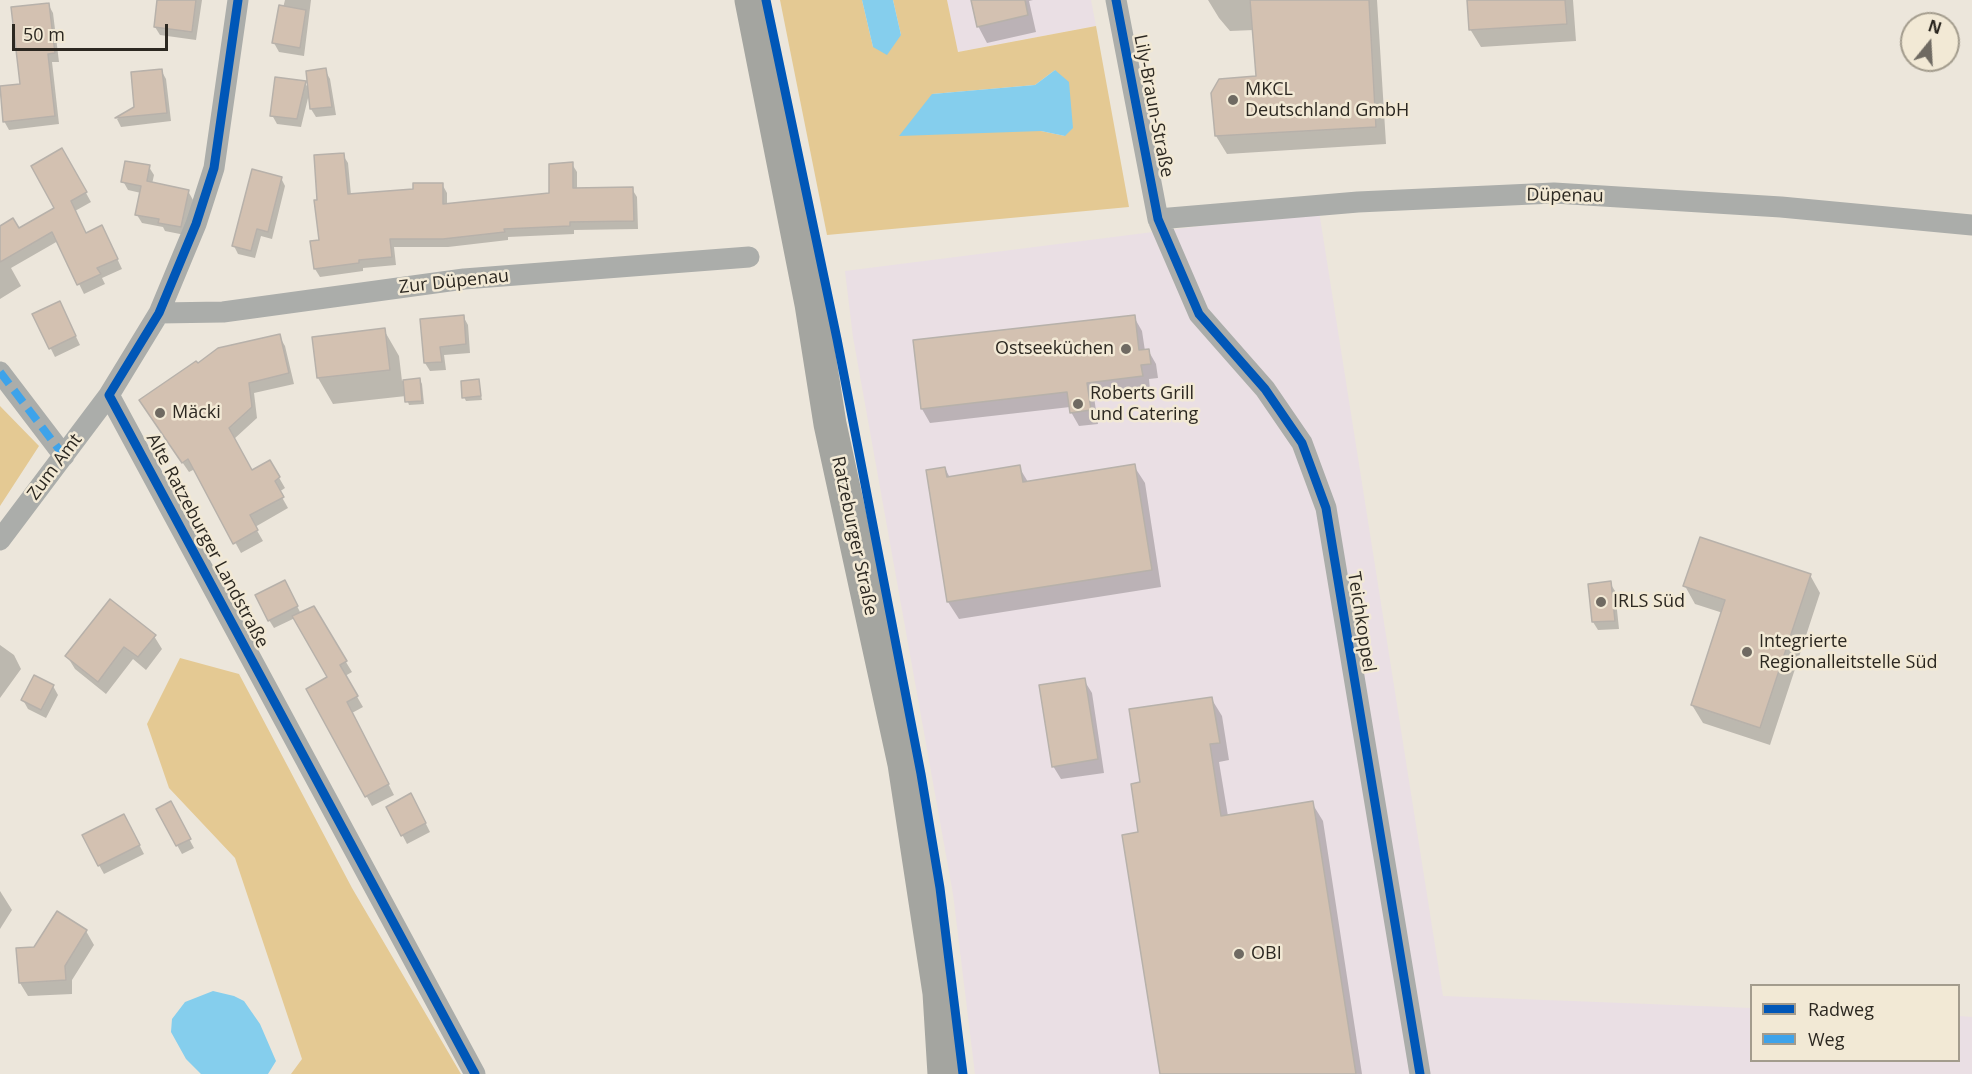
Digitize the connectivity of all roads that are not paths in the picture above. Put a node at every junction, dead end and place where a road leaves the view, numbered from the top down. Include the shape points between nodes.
1 (238, 0) edge
2 (751, 0) edge
3 (1116, 0) edge
4 (1158, 219) junction
5 (1972, 225) edge
6 (749, 257) dead end
7 (159, 313) junction
8 (0, 372) edge
9 (110, 395) junction
10 (64, 456) junction
11 (0, 540) edge
12 (475, 1074) edge
13 (944, 1074) edge
14 (1420, 1074) edge

1 - 7 street via 213,168 196,225
2 - 13 main road, Ratzeburger Straße via 811,304 830,424 904,764 939,993
3 - 4 street, Lily-Braun-Straße
4 - 5 street, Düpenau via 1358,202 1554,193 1781,207
4 - 14 street, Teichkoppel via 1199,314 1265,389 1302,443 1326,508
6 - 7 street, Zur Düpenau via 464,279 223,312
7 - 9 street
8 - 10 street
9 - 10 street, Zum Amt
9 - 12 street, Alte Ratzeburger Landstraße
10 - 11 street, Zum Amt

